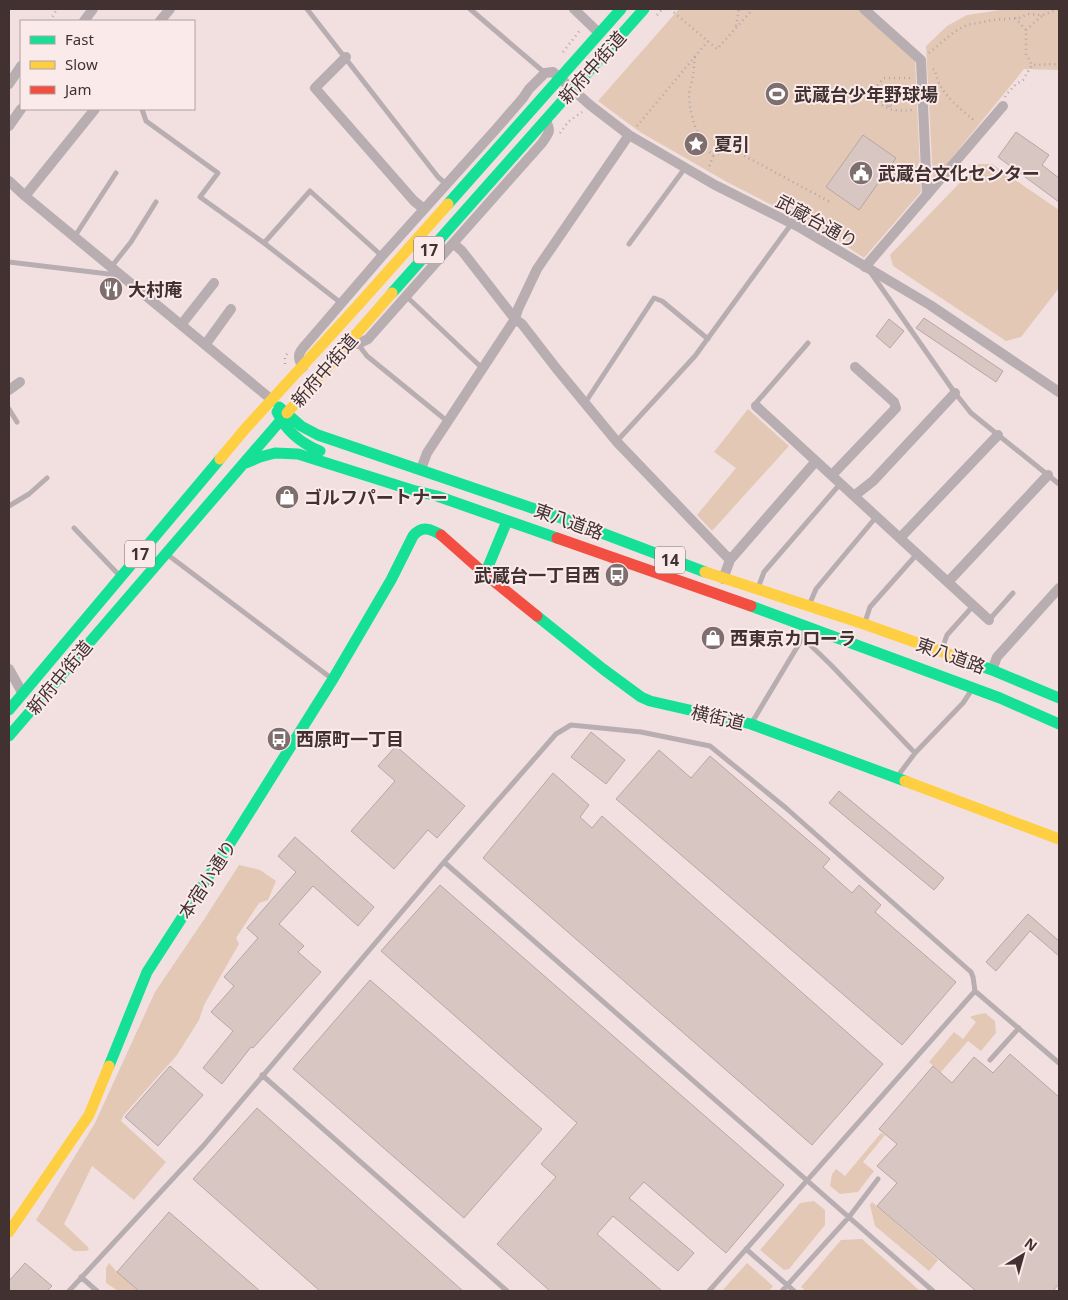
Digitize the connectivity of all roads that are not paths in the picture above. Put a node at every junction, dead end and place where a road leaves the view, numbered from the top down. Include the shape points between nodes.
1 (93, 9) edge
2 (170, 9) edge
3 (308, 9) edge
4 (470, 9) edge
5 (574, 9) edge
6 (621, 9) edge
7 (644, 9) edge
8 (864, 9) edge
9 (85, 20) edge
10 (161, 20) edge
11 (600, 33) junction
12 (346, 57) junction
13 (20, 68) edge
14 (544, 73) junction
15 (560, 78) junction
16 (9, 84) edge
17 (572, 89) junction
18 (1003, 106) road end
19 (20, 110) edge
20 (93, 110) edge
21 (142, 110) edge
22 (545, 120) junction
23 (9, 126) edge
24 (629, 135) junction
25 (685, 168) junction
26 (116, 173) dead end
27 (9, 180) edge
28 (446, 185) junction
29 (927, 194) junction
30 (25, 196) junction
31 (156, 202) dead end
32 (424, 209) junction
33 (792, 223) junction
34 (74, 236) junction
35 (264, 243) junction
36 (453, 243) junction
37 (629, 244) dead end
38 (382, 256) junction
39 (9, 262) edge
40 (112, 266) junction
41 (866, 268) junction
42 (123, 276) junction
43 (214, 283) dead end
44 (406, 296) junction
45 (341, 303) junction
46 (232, 309) dead end
47 (515, 319) junction
48 (181, 325) junction
49 (708, 339) junction
50 (354, 342) junction
51 (808, 343) dead end
52 (205, 345) junction
53 (303, 367) junction
54 (483, 368) junction
55 (855, 368) dead end
56 (20, 382) dead end
57 (9, 390) edge
58 (1059, 392) edge
59 (955, 393) junction
60 (272, 400) junction
61 (585, 403) junction
62 (756, 406) joint
63 (9, 409) edge
64 (283, 416) junction
65 (17, 422) dead end
66 (448, 422) junction
67 (998, 435) junction
68 (617, 442) junction
69 (816, 461) junction
70 (240, 467) junction
71 (421, 469) junction
72 (1048, 474) junction
73 (832, 476) junction
74 (47, 478) dead end
75 (841, 483) junction
76 (1059, 484) edge
77 (437, 496) junction
78 (854, 496) junction
79 (9, 506) edge
80 (877, 516) junction
81 (507, 521) junction
82 (74, 528) dead end
83 (417, 531) joint
84 (900, 538) junction
85 (166, 554) junction
86 (917, 554) junction
87 (730, 560) junction
88 (485, 574) junction
89 (121, 576) junction
90 (723, 579) junction
91 (948, 582) junction
92 (1059, 588) edge
93 (757, 590) junction
94 (1013, 593) dead end
95 (809, 606) junction
96 (973, 606) junction
97 (989, 620) joint
98 (807, 626) junction
99 (864, 626) junction
100 (803, 638) junction
101 (941, 650) junction
102 (9, 669) edge
103 (992, 670) junction
104 (942, 676) junction
105 (333, 679) junction
106 (1023, 683) junction
107 (973, 687) junction
108 (23, 694) junction
109 (1059, 698) edge
110 (9, 710) edge
111 (1059, 715) edge
112 (751, 724) junction
113 (1059, 724) edge
114 (9, 736) edge
115 (915, 753) junction
116 (897, 778) junction
117 (1059, 839) edge
118 (444, 862) junction
119 (975, 991) junction
120 (1019, 1028) junction
121 (990, 1060) dead end
122 (1059, 1064) edge
123 (262, 1075) junction
124 (878, 1179) dead end
125 (807, 1180) junction
126 (849, 1217) junction
127 (9, 1232) edge
128 (746, 1249) junction
129 (81, 1278) junction
130 (788, 1285) junction
131 (69, 1291) edge
132 (97, 1291) edge
133 (507, 1291) edge
134 (709, 1291) edge
135 (782, 1291) edge
136 (794, 1291) edge
137 (933, 1291) edge

1 - 9 street
2 - 10 street
3 - 12 lane
4 - 14 lane
5 - 11 street
6 - 11 main road, 新府中街道 / 17
7 - 17 main road, 新府中街道 / 17
8 - 29 street via 921,60
11 - 15 main road, 新府中街道 / 17
12 - 28 lane
12 - 32 street via 315,88
13 - 16 street
14 - 15 street via 553,72
14 - 28 street
15 - 17 street, 武蔵台通り
15 - 53 main road, 新府中街道 / 17
17 - 22 main road, 新府中街道 / 17
17 - 24 street, 武蔵台通り
18 - 29 street
19 - 23 street
20 - 30 street
21 - 35 lane via 146,121 218,173 200,198
22 - 36 street via 549,126 548,136
22 - 50 main road, 新府中街道 / 17
24 - 25 street, 武蔵台通り
24 - 47 street via 537,269
25 - 33 street, 武蔵台通り
25 - 37 lane
26 - 34 lane
27 - 30 street
28 - 32 street
29 - 41 street
30 - 34 street
31 - 40 lane
32 - 38 street
33 - 41 street, 武蔵台通り
33 - 49 lane
34 - 40 street
35 - 38 lane via 310,190
35 - 45 lane
36 - 44 street
36 - 47 street
38 - 45 street
39 - 42 lane
40 - 42 street
41 - 58 street, 武蔵台通り via 930,305
41 - 59 lane
42 - 48 street
43 - 48 street
44 - 50 street via 368,339
44 - 54 lane
45 - 53 street via 299,352
46 - 52 street
47 - 54 street
47 - 61 street
48 - 52 street
49 - 61 lane via 654,298
49 - 68 lane
50 - 64 main road, 新府中街道 / 17
50 - 66 lane
51 - 62 lane
52 - 60 street
53 - 60 main road, 新府中街道 / 17
54 - 66 street
55 - 73 street via 894,402 896,408
56 - 57 street
59 - 67 lane via 971,413
59 - 78 street via 873,481
60 - 64 main road, 東八道路 / 14
60 - 89 main road, 新府中街道 / 17
61 - 68 street
62 - 69 street
63 - 65 lane
64 - 70 main road, 新府中街道 / 17
64 - 71 main road, 東八道路 / 14 via 311,432
64 - 77 main road, 東八道路 / 14 via 288,430 314,449 415,482
66 - 71 street via 427,453
67 - 72 lane
67 - 84 street
68 - 87 street
69 - 73 street
69 - 87 street
70 - 77 main road, 東八道路 / 14 via 263,456 293,452
70 - 85 main road, 新府中街道 / 17
71 - 90 main road, 東八道路 / 14
72 - 76 lane
72 - 91 street
73 - 75 street
74 - 79 lane
75 - 78 street
75 - 93 lane via 764,572
77 - 81 main road, 東八道路 / 14
78 - 80 street
80 - 84 street
80 - 95 lane via 816,589
81 - 88 main road
81 - 98 main road, 東八道路 / 14
82 - 89 lane
83 - 88 main road, 横街道 via 433,530
83 - 105 main road, 本宿小通り
84 - 86 street
85 - 105 lane
85 - 114 main road, 新府中街道 / 17
86 - 91 street
86 - 99 lane via 870,607
87 - 90 street
88 - 112 main road, 横街道 via 641,697
89 - 108 main road, 新府中街道 / 17
90 - 93 main road, 東八道路 / 14
91 - 96 street
92 - 103 street via 997,657
93 - 95 main road, 東八道路 / 14
94 - 97 lane
95 - 99 main road, 東八道路 / 14
96 - 97 street
96 - 101 lane via 947,635
98 - 100 lane
98 - 104 main road, 東八道路 / 14
99 - 101 main road, 東八道路 / 14
99 - 104 main road via 898,644 950,663 954,668 952,673
100 - 112 lane
100 - 115 lane
101 - 103 main road, 東八道路 / 14
102 - 108 street
103 - 106 main road, 東八道路 / 14
104 - 107 main road, 東八道路 / 14
105 - 127 main road, 本宿小通り via 147,972 89,1115
106 - 109 main road, 東八道路 / 14
106 - 111 main road via 1011,687 1016,696
107 - 113 main road, 東八道路 / 14
107 - 115 lane via 963,703
108 - 110 main road, 新府中街道 / 17
112 - 116 main road, 横街道
115 - 116 lane
116 - 117 main road, 横街道
118 - 119 lane via 556,734 571,725 642,732 710,746 786,808 971,972
118 - 123 lane
118 - 125 lane
119 - 120 lane
119 - 125 lane
120 - 121 lane
120 - 122 lane
123 - 129 lane via 204,1145
123 - 133 lane
124 - 126 lane
125 - 126 lane
125 - 128 lane
126 - 130 lane
126 - 137 lane
128 - 130 lane
128 - 134 lane
129 - 131 lane
129 - 132 lane
130 - 135 lane
130 - 136 lane

